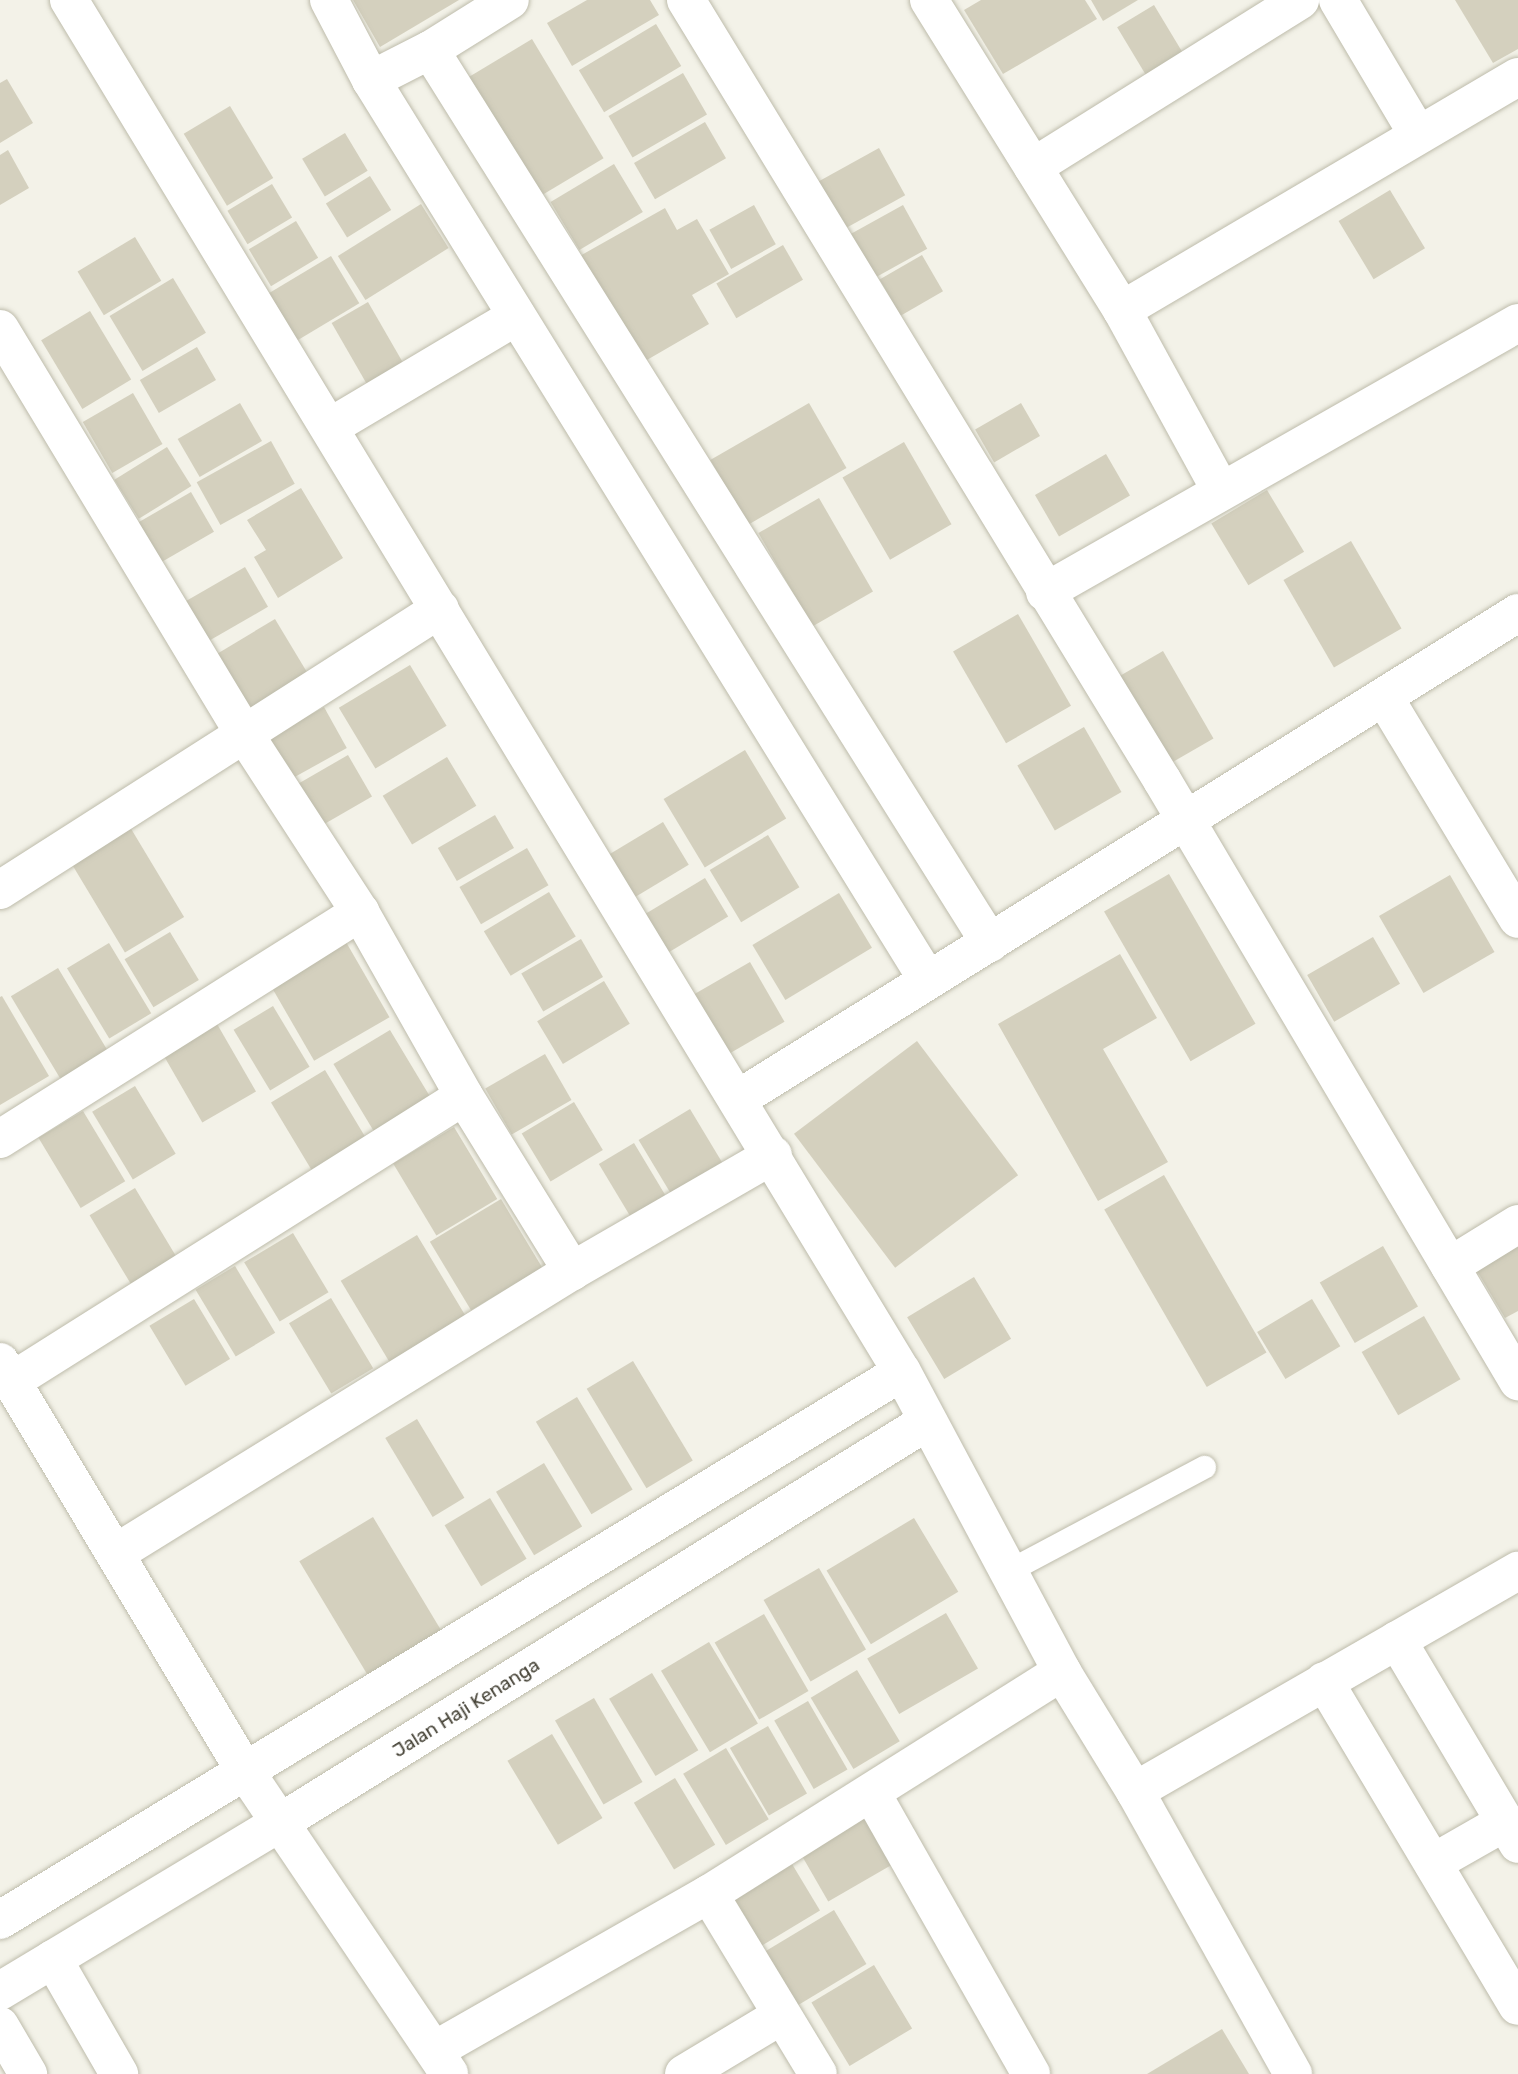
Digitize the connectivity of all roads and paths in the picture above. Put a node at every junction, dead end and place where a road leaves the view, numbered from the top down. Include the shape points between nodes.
1 (69, 0) edge
2 (329, 0) edge
3 (510, 0) edge
4 (686, 0) edge
5 (929, 0) edge
6 (1300, 0) edge
7 (1338, 0) edge
8 (430, 50) junction
9 (1518, 77) edge
10 (371, 80) junction
11 (1418, 135) junction
12 (1033, 167) junction
13 (1122, 310) junction
14 (517, 316) junction
15 (1518, 323) edge
16 (0, 329) edge
17 (331, 427) junction
18 (1221, 491) junction
19 (1045, 592) junction
20 (440, 609) junction
21 (1518, 614) edge
22 (1384, 697) junction
23 (245, 735) junction
24 (1185, 821) junction
25 (1506, 871) edge
26 (0, 890) edge
27 (360, 912) junction
28 (1518, 919) edge
29 (989, 943) junction
30 (927, 979) junction
31 (464, 1096) junction
32 (738, 1099) junction
33 (0, 1139) edge
34 (773, 1155) junction
35 (1518, 1224) edge
36 (1450, 1266) junction
37 (572, 1272) junction
38 (6, 1371) edge
39 (902, 1372) junction
40 (1518, 1381) edge
41 (929, 1421) junction
42 (1204, 1467) dead end
43 (116, 1553) junction
44 (1008, 1571) junction
45 (1518, 1571) edge
46 (1397, 1640) junction
47 (1062, 1672) junction
48 (1324, 1681) junction
49 (244, 1771) junction
50 (1135, 1791) junction
51 (872, 1794) junction
52 (281, 1822) junction
53 (1512, 1833) edge
54 (1433, 1863) junction
55 (709, 1894) junction
56 (0, 1920) edge
57 (53, 1959) junction
58 (0, 1991) edge
59 (1518, 2006) edge
60 (782, 2015) junction
61 (0, 2026) edge
62 (442, 2062) edge
63 (28, 2074) edge
64 (119, 2074) edge
65 (684, 2074) edge
66 (818, 2074) edge
67 (1031, 2074) edge
68 (1293, 2074) edge

1 - 17 street
2 - 10 street
3 - 8 street
4 - 19 street
5 - 12 street
6 - 12 street
7 - 11 street
8 - 10 street
8 - 29 street
9 - 11 street
10 - 14 street
11 - 13 street
12 - 13 street
13 - 18 street
14 - 17 street
14 - 30 street
15 - 18 street
16 - 23 street
17 - 20 street
18 - 19 street
19 - 24 street
20 - 23 street
20 - 32 street
21 - 22 street
22 - 24 street
22 - 25 street
23 - 26 street
23 - 27 street
24 - 29 street
24 - 36 street
25 - 28 street
27 - 31 street
27 - 33 street
29 - 30 street
30 - 32 street
31 - 37 street
31 - 38 street
32 - 34 street
34 - 37 street
34 - 39 street
35 - 36 street
36 - 40 street
37 - 43 street
38 - 43 street
39 - 41 street
39 - 49 street
41 - 44 street
41 - 52 street, Jalan Haji Kenanga
42 - 44 lane
43 - 49 street
44 - 47 street
45 - 46 street
46 - 48 street
46 - 53 street
47 - 50 street
47 - 51 street
48 - 50 street
48 - 54 street
49 - 52 street
49 - 56 street
50 - 68 street
51 - 55 street
51 - 67 street
52 - 57 street, Jalan Haji Kenanga
52 - 62 street
53 - 54 street
54 - 59 street
55 - 60 street
55 - 62 street
57 - 58 street, Jalan Haji Kenanga
57 - 64 street
60 - 65 street
60 - 66 street
61 - 63 street

